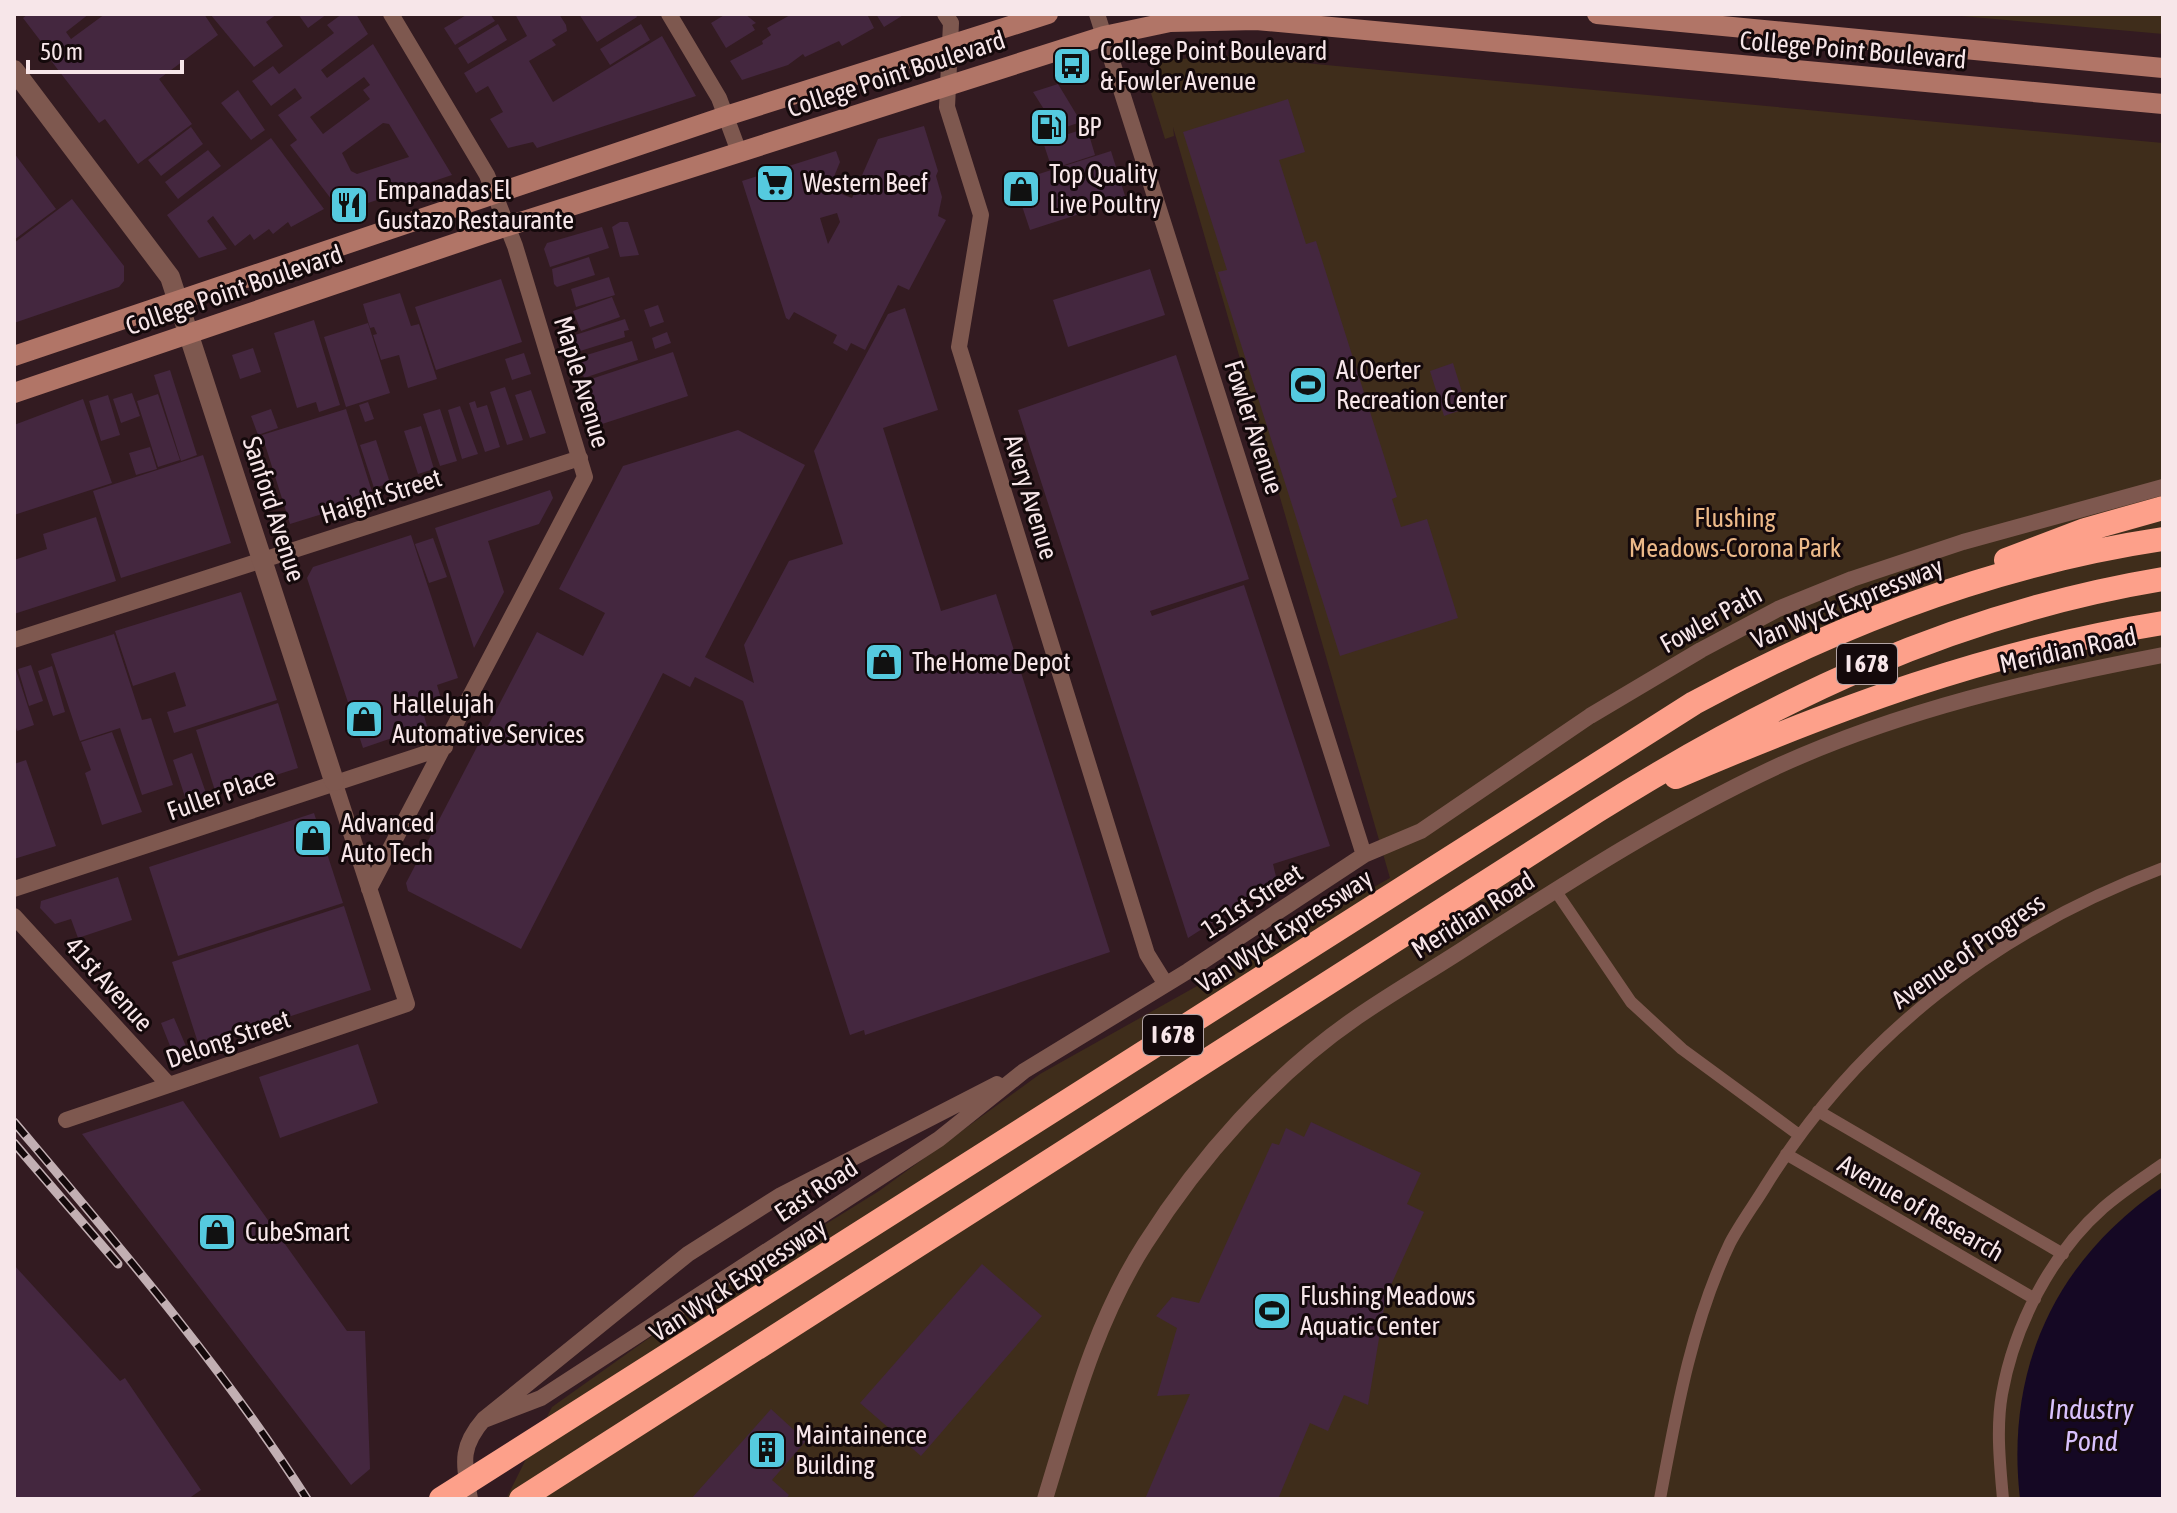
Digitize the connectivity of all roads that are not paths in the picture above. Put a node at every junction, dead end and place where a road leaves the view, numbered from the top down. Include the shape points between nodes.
1 (391, 14) edge
2 (669, 14) edge
3 (945, 14) edge
4 (1048, 14) edge
5 (1097, 14) edge
6 (1597, 14) edge
7 (1224, 17) edge
8 (1104, 36) junction
9 (950, 45) junction
10 (2163, 68) edge
11 (14, 70) edge
12 (949, 85) junction
13 (2163, 104) edge
14 (726, 116) junction
15 (739, 152) junction
16 (494, 192) junction
17 (507, 226) junction
18 (178, 300) junction
19 (190, 331) junction
20 (14, 356) edge
21 (14, 393) edge
22 (580, 458) junction
23 (2163, 487) edge
24 (2163, 508) edge
25 (2163, 539) edge
26 (263, 560) junction
27 (2163, 579) edge
28 (1920, 600) junction
29 (2163, 623) edge
30 (14, 640) edge
31 (2163, 655) edge
32 (445, 747) junction
33 (334, 781) junction
34 (1597, 811) junction
35 (1364, 855) junction
36 (2163, 868) edge
37 (14, 889) edge
38 (369, 889) junction
39 (1555, 890) junction
40 (14, 916) edge
41 (1165, 983) junction
42 (407, 1004) joint
43 (1024, 1071) junction
44 (168, 1084) junction
45 (1818, 1111) junction
46 (66, 1120) dead end
47 (1799, 1135) junction
48 (1786, 1154) junction
49 (2163, 1164) edge
50 (2063, 1254) junction
51 (2035, 1299) junction
52 (484, 1420) junction
53 (441, 1499) edge
54 (470, 1499) edge
55 (521, 1499) edge
56 (1045, 1499) edge
57 (1660, 1499) edge
58 (2003, 1499) edge

1 - 16 street, Maple Avenue
2 - 14 street
3 - 9 street, Avery Avenue via 951,23
4 - 9 main road, College Point Boulevard
5 - 8 street, Fowler Avenue
6 - 10 main road, College Point Boulevard
7 - 8 main road, College Point Boulevard
7 - 13 main road, College Point Boulevard
8 - 12 main road, College Point Boulevard
8 - 35 street, Fowler Avenue
9 - 12 street, Avery Avenue
9 - 14 main road, College Point Boulevard
11 - 18 street, Sanford Avenue via 170,277
12 - 15 main road, College Point Boulevard
12 - 41 street, Avery Avenue via 947,107 981,215 959,347 1147,954
14 - 15 street
14 - 16 main road, College Point Boulevard
15 - 17 main road, College Point Boulevard
16 - 17 street, Maple Avenue
16 - 18 main road, College Point Boulevard
17 - 19 main road, College Point Boulevard
17 - 22 street, Maple Avenue
18 - 19 street, Sanford Avenue
18 - 20 main road, College Point Boulevard
19 - 21 main road, College Point Boulevard
19 - 26 street, Sanford Avenue
22 - 26 street, Haight Street
22 - 32 street, Maple Avenue via 585,477
23 - 35 street, Fowler Path via 1963,542 1778,609 1590,716 1421,831
24 - 28 highway via 2050,542
25 - 28 highway, Van Wyck Expressway / I 678 via 2056,559
26 - 30 street, Haight Street
26 - 33 street, Sanford Avenue
27 - 34 highway, I 678 via 2020,610 1870,663 1748,721
28 - 53 highway, Van Wyck Expressway / I 678 via 1810,643 1665,720
29 - 34 highway via 2030,649 1882,693
31 - 39 street, Meridian Road via 1965,698 1865,731 1779,766 1663,825
32 - 33 street, Fuller Place
32 - 38 street, Maple Avenue
33 - 37 street, Fuller Place
33 - 38 street, Sanford Avenue
34 - 55 highway, I 678
35 - 41 street, 131st Street
36 - 45 street, Avenue of Progress via 2047,920 1912,1012 1848,1073
38 - 42 street, Sanford Avenue
39 - 47 street via 1631,1002 1682,1049
39 - 56 street, Meridian Road via 1353,1019 1270,1089 1217,1146 1144,1245 1091,1353
40 - 44 street, 41st Avenue
41 - 43 street, East Road
42 - 44 street, Delong Street
43 - 52 street, East Road via 939,1139 554,1390
43 - 52 street via 844,1161 688,1254
44 - 46 street, Delong Street
45 - 47 street, Avenue of Progress
45 - 50 street
47 - 48 street, Avenue of Progress
48 - 51 street, Avenue of Research
48 - 57 street, Avenue of Progress via 1725,1258 1682,1378
49 - 50 street via 2103,1208
50 - 51 street
51 - 58 street via 2014,1346 2002,1397
52 - 54 street via 470,1435 463,1456

